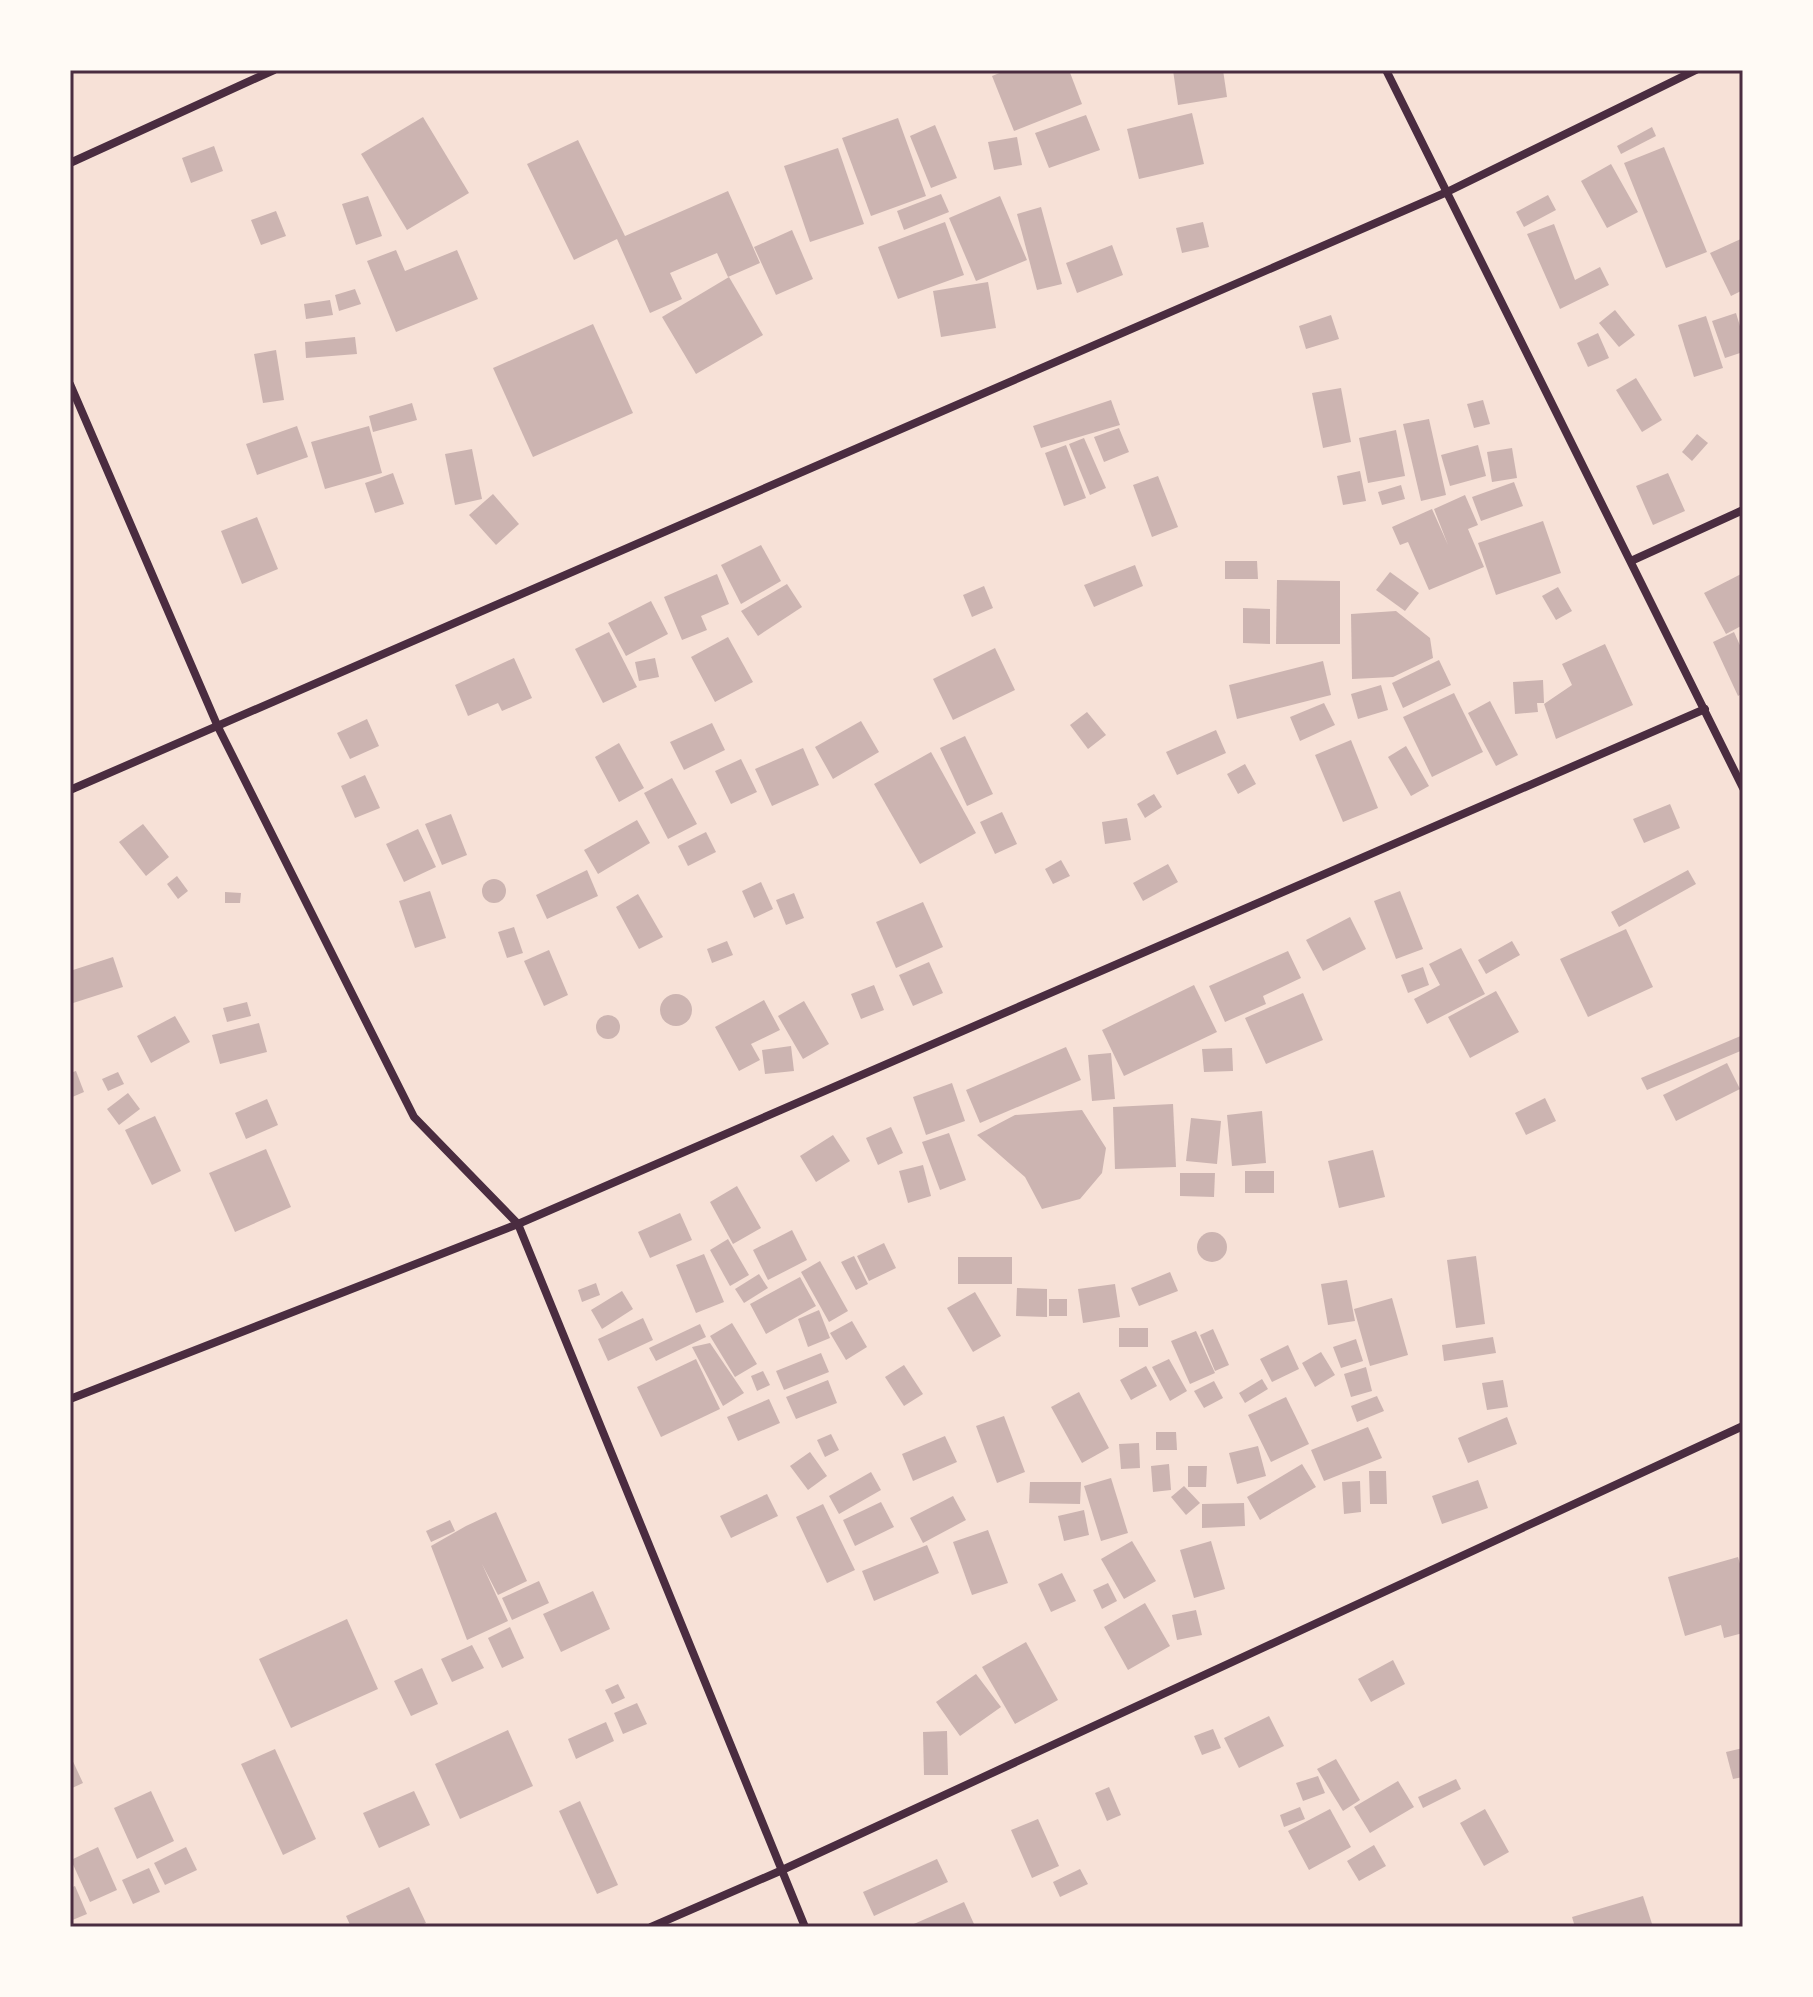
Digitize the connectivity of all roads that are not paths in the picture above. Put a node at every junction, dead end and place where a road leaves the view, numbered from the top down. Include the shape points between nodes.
1 (274, 70) edge
2 (1386, 70) edge
3 (1696, 70) edge
4 (70, 163) edge
5 (1447, 192) junction
6 (70, 384) edge
7 (1743, 510) edge
8 (1631, 561) junction
9 (1705, 709) junction
10 (218, 727) junction
11 (1743, 788) edge
12 (70, 790) edge
13 (518, 1224) junction
14 (70, 1399) edge
15 (1743, 1426) edge
16 (780, 1871) junction
17 (651, 1927) edge
18 (805, 1927) edge

1 - 4 street
2 - 5 street
3 - 5 street
5 - 8 street
5 - 10 street
6 - 10 street
7 - 8 street
8 - 9 street
9 - 11 street
9 - 13 street
10 - 12 street
10 - 13 street via 414,1117
13 - 14 street
13 - 16 street
15 - 16 street
16 - 17 street
16 - 18 street

